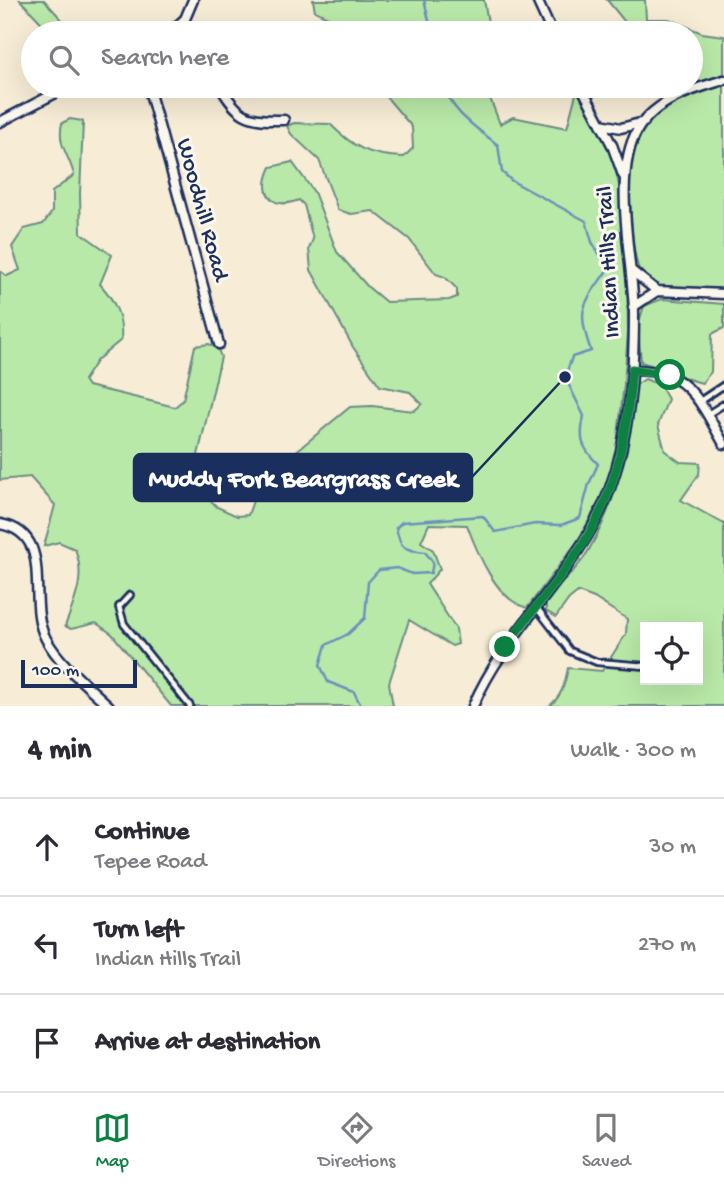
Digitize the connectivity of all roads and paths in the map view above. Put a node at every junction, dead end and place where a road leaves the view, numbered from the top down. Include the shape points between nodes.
1 (193, 0) edge
2 (537, 0) edge
3 (182, 21) edge
4 (547, 21) edge
5 (724, 80) edge
6 (703, 87) edge
7 (46, 98) edge
8 (151, 98) edge
9 (228, 98) edge
10 (587, 98) edge
11 (675, 98) edge
12 (284, 120) dead end
13 (0, 122) edge
14 (644, 122) junction
15 (601, 124) junction
16 (624, 177) junction
17 (632, 271) junction
18 (657, 291) junction
19 (724, 294) edge
20 (634, 307) junction
21 (219, 344) dead end
22 (632, 369) junction
23 (724, 385) edge
24 (699, 401) junction
25 (724, 404) edge
26 (707, 415) junction
27 (724, 444) edge
28 (0, 524) edge
29 (130, 595) dead end
30 (535, 606) junction
31 (640, 666) edge
32 (109, 706) edge
33 (190, 706) edge
34 (473, 706) edge

1 - 3 street
2 - 4 street
5 - 6 street, Indian Hills Trail
7 - 13 street
8 - 21 street, Woodhill Road
9 - 12 street via 242,115
10 - 15 street
11 - 14 street, Indian Hills Trail
14 - 15 street via 621,128
14 - 16 street, Indian Hills Trail via 631,144
15 - 16 street
16 - 17 street, Indian Hills Trail
17 - 18 street
17 - 20 street, Indian Hills Trail
18 - 19 street
18 - 20 street
20 - 22 street, Indian Hills Trail
22 - 24 street via 670,375
22 - 30 street, Indian Hills Trail via 625,436 609,492 587,537
23 - 24 lane
24 - 26 street
25 - 26 lane
26 - 27 street
28 - 32 street via 19,530 33,547 39,621 48,643
29 - 33 lane via 119,607 124,624
30 - 31 lane via 570,651 597,662
30 - 34 street, Indian Hills Trail via 494,664

